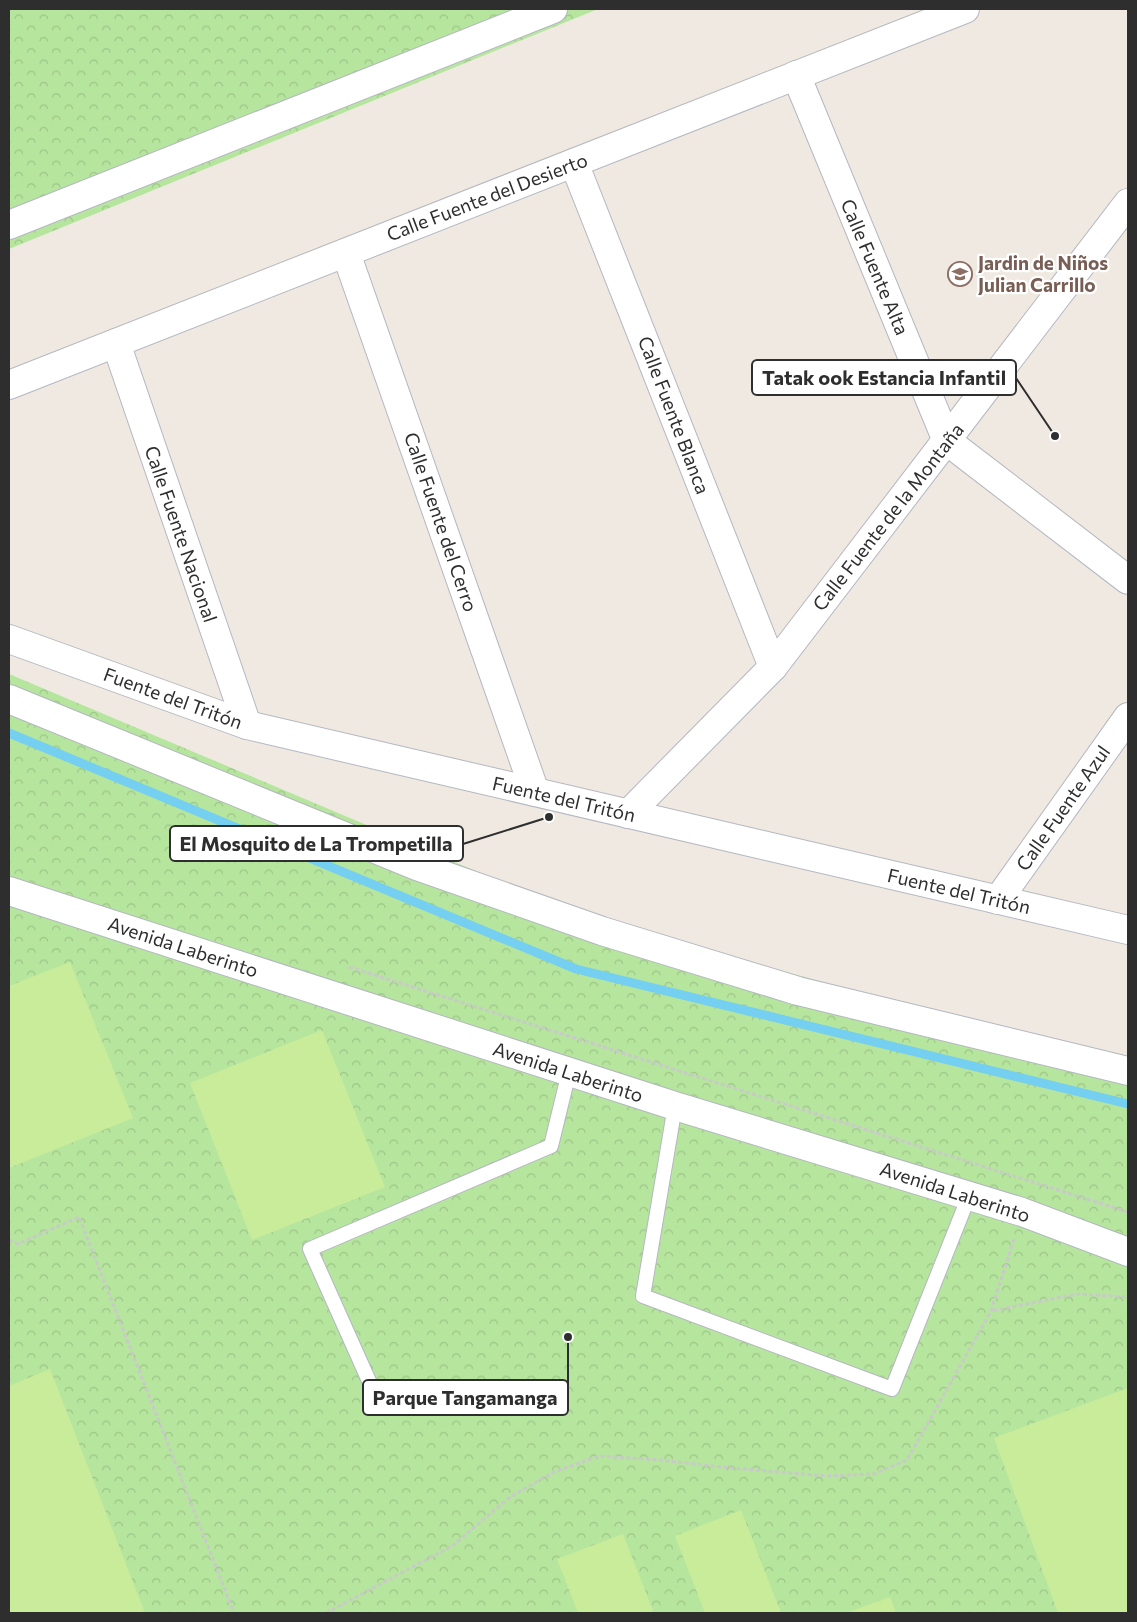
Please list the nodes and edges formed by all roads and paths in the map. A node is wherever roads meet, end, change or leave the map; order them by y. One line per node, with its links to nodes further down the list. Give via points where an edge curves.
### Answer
1 (553, 9): 6 (street)
2 (965, 9): 3 (street, Calle Fuente del Desierto)
3 (796, 76): 4 (street, Calle Fuente del Desierto); 10 (street, Calle Fuente Alta)
4 (574, 163): 7 (street, Calle Fuente del Desierto); 13 (street, Calle Fuente Blanca)
5 (1128, 203): 10 (street, Calle Fuente de la Montaña)
6 (9, 225)
7 (346, 252): 8 (street, Calle Fuente del Desierto); 17 (street, Calle Fuente del Cerro)
8 (116, 343): 9 (street, Calle Fuente del Desierto); 16 (street, Calle Fuente Nacional)
9 (9, 385)
10 (947, 440): 11 (street, Calle Fuente Alta); 13 (street, Calle Fuente de la Montaña)
11 (1128, 580)
12 (9, 639): 16 (street, Fuente del Tritón)
13 (773, 667): 18 (street, Calle Fuente de la Montaña)
14 (9, 699): 23 (street, via 417,866 602,931 798,991)
15 (1128, 717): 20 (street, Calle Fuente Azul)
16 (247, 725): 17 (street, Fuente del Tritón)
17 (535, 792): 18 (street, Fuente del Tritón)
18 (628, 814): 20 (street, Fuente del Tritón)
19 (9, 891): 24 (street, Avenida Laberinto)
20 (998, 900): 21 (street, Fuente del Tritón)
21 (1128, 930)
22 (341, 965): 28 (path)
23 (1128, 1070)
24 (569, 1072): 25 (street, Avenida Laberinto); 33 (lane, via 550,1146 310,1249)
25 (675, 1106): 26 (street, Avenida Laberinto); 26 (lane, via 643,1296 892,1389)
26 (969, 1196): 27 (street, Avenida Laberinto)
27 (1022, 1212): 30 (street, Avenida Laberinto); 32 (path)
28 (1128, 1212)
29 (9, 1240): 34 (path, via 18,1244 79,1217)
30 (1128, 1252)
31 (1128, 1298): 32 (path, via 1077,1294)
32 (991, 1311): 35 (path, via 907,1460 874,1474 827,1476 599,1456 554,1472 510,1497 452,1546)
33 (373, 1390)
34 (234, 1613)
35 (326, 1613)

